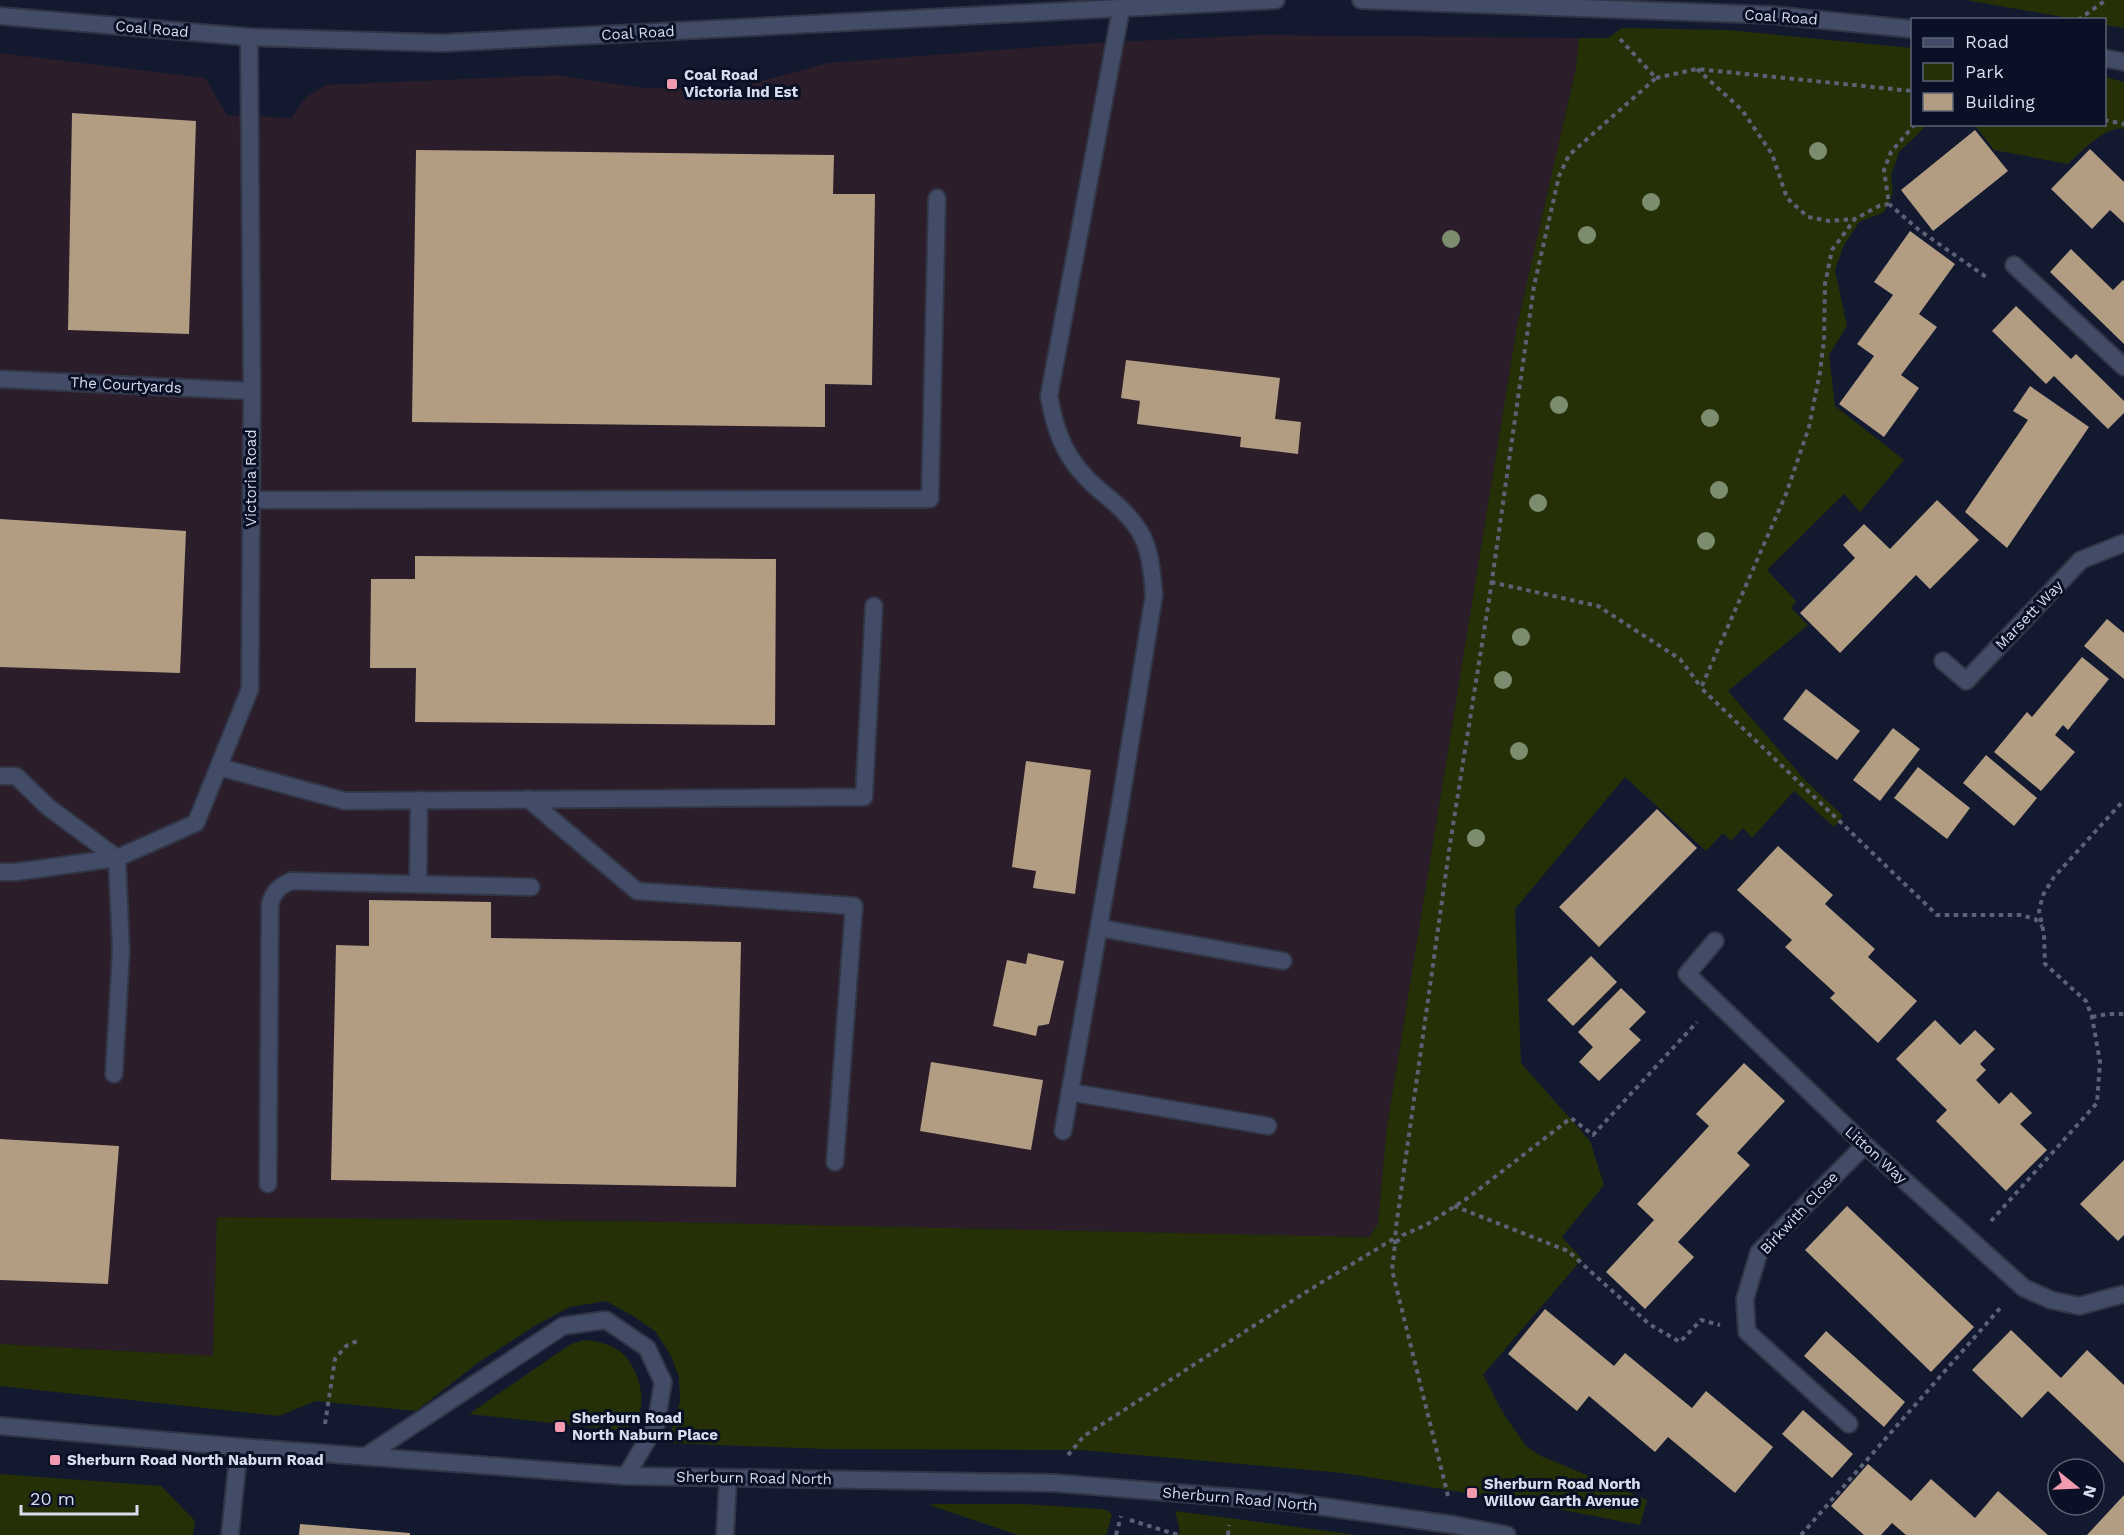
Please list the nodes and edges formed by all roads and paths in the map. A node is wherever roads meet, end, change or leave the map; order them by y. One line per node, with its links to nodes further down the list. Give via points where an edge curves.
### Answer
1 (1276, 0): 5 (street, Coal Road)
2 (1363, 0): 4 (street, Coal Road)
3 (2106, 0): 8 (path)
4 (1518, 3): 6 (street, Coal Road)
5 (1121, 9): 10 (street, Coal Road, via 442,43); 43 (street, via 1049,396 1063,448 1078,470 1123,508 1141,534 1152,564 1154,595)
6 (1605, 10): 9 (street, Coal Road, via 1772,15); 14 (path, via 1611,28)
7 (0, 16): 10 (street, Coal Road)
8 (2081, 18)
9 (1911, 30)
10 (249, 37): 26 (street, Victoria Road)
11 (2106, 58): 12 (street)
12 (2124, 63)
13 (1697, 69): 14 (path); 15 (path); 21 (path, via 1742,110 1772,154 1787,198 1808,217 1829,221)
14 (1656, 78): 29 (path, via 1569,155 1559,176 1534,286)
15 (1911, 91)
16 (2106, 120): 17 (path)
17 (2124, 124)
18 (1913, 126): 20 (path, via 1891,152 1884,170)
19 (937, 198): 27 (street, via 930,499)
20 (1889, 204): 21 (path); 23 (path, via 2001,288)
21 (1855, 219): 32 (path, via 1832,250 1825,284 1822,362 1809,427 1786,494)
22 (2014, 266): 23 (street)
23 (2032, 283): 24 (street)
24 (2124, 367)
25 (0, 379): 26 (street, The Courtyards)
26 (252, 391): 27 (street, Victoria Road)
27 (251, 500): 33 (street, Victoria Road, via 250,689)
28 (2124, 543): 31 (street, Marsett Way, via 2081,560 1966,681)
29 (1491, 582): 32 (path, via 1599,606 1680,659); 58 (path)
30 (874, 606): 36 (street, via 864,797)
31 (1943, 661)
32 (1701, 688): 42 (path, via 1937,915 2021,915)
33 (219, 767): 35 (street, via 345,801); 38 (street, Victoria Road, via 196,823)
34 (0, 776): 38 (street, via 16,776 48,807)
35 (419, 800): 36 (street); 40 (street)
36 (528, 800): 54 (street, via 637,891 854,906)
37 (2124, 800): 42 (path, via 2054,877 2041,903)
38 (117, 858): 39 (street, Victoria Road); 49 (street, via 121,951)
39 (0, 872)
40 (418, 884): 41 (street); 55 (street, via 291,881 272,896)
41 (531, 887)
42 (2042, 926): 48 (path, via 2045,964 2086,1001)
43 (1099, 928): 45 (street); 50 (street)
44 (1715, 941): 46 (street, Litton Way, via 1687,974)
45 (1283, 961)
46 (1715, 1002): 53 (street, Litton Way); 56 (path, via 1593,1135 1571,1118)
47 (2124, 1014): 48 (path)
48 (2092, 1017): 59 (path, via 2100,1062 2097,1103)
49 (114, 1074)
50 (1070, 1092): 51 (street); 52 (street)
51 (1268, 1126)
52 (1064, 1131)
53 (1865, 1145): 59 (street, Litton Way); 63 (street, Birkwith Close, via 1759,1252 1745,1299)
54 (834, 1162)
55 (268, 1184)
56 (1454, 1206): 57 (path); 63 (path, via 1568,1251 1649,1324 1680,1342 1701,1320)
57 (1403, 1235): 58 (path); 60 (path)
58 (1395, 1238): 60 (path); 72 (path, via 1084,1436 1069,1451)
59 (1972, 1241): 61 (street, Litton Way)
60 (1395, 1244): 74 (path, via 1392,1270)
61 (2020, 1285): 62 (street, Litton Way, via 2051,1300 2079,1306); 79 (path)
62 (2124, 1294)
63 (1747, 1332): 65 (street)
64 (359, 1340): 68 (path, via 346,1346 335,1359)
65 (1849, 1424)
66 (0, 1426): 67 (street, Sherburn Road North)
67 (238, 1447): 68 (street, Sherburn Road North); 76 (street)
68 (322, 1453): 69 (street, Sherburn Road North)
69 (366, 1456): 70 (street, Sherburn Road North); 70 (street, via 563,1326 606,1320 647,1348 663,1382 656,1425)
70 (626, 1476): 71 (street, Sherburn Road North)
71 (728, 1478): 72 (street, Sherburn Road North); 77 (street)
72 (1055, 1483): 74 (street, Sherburn Road North, via 1289,1502)
73 (1121, 1517): 78 (path)
74 (1455, 1525): 75 (street, Sherburn Road North)
75 (1501, 1534)
76 (230, 1535)
77 (725, 1535)
78 (1178, 1535)
79 (1801, 1535)

